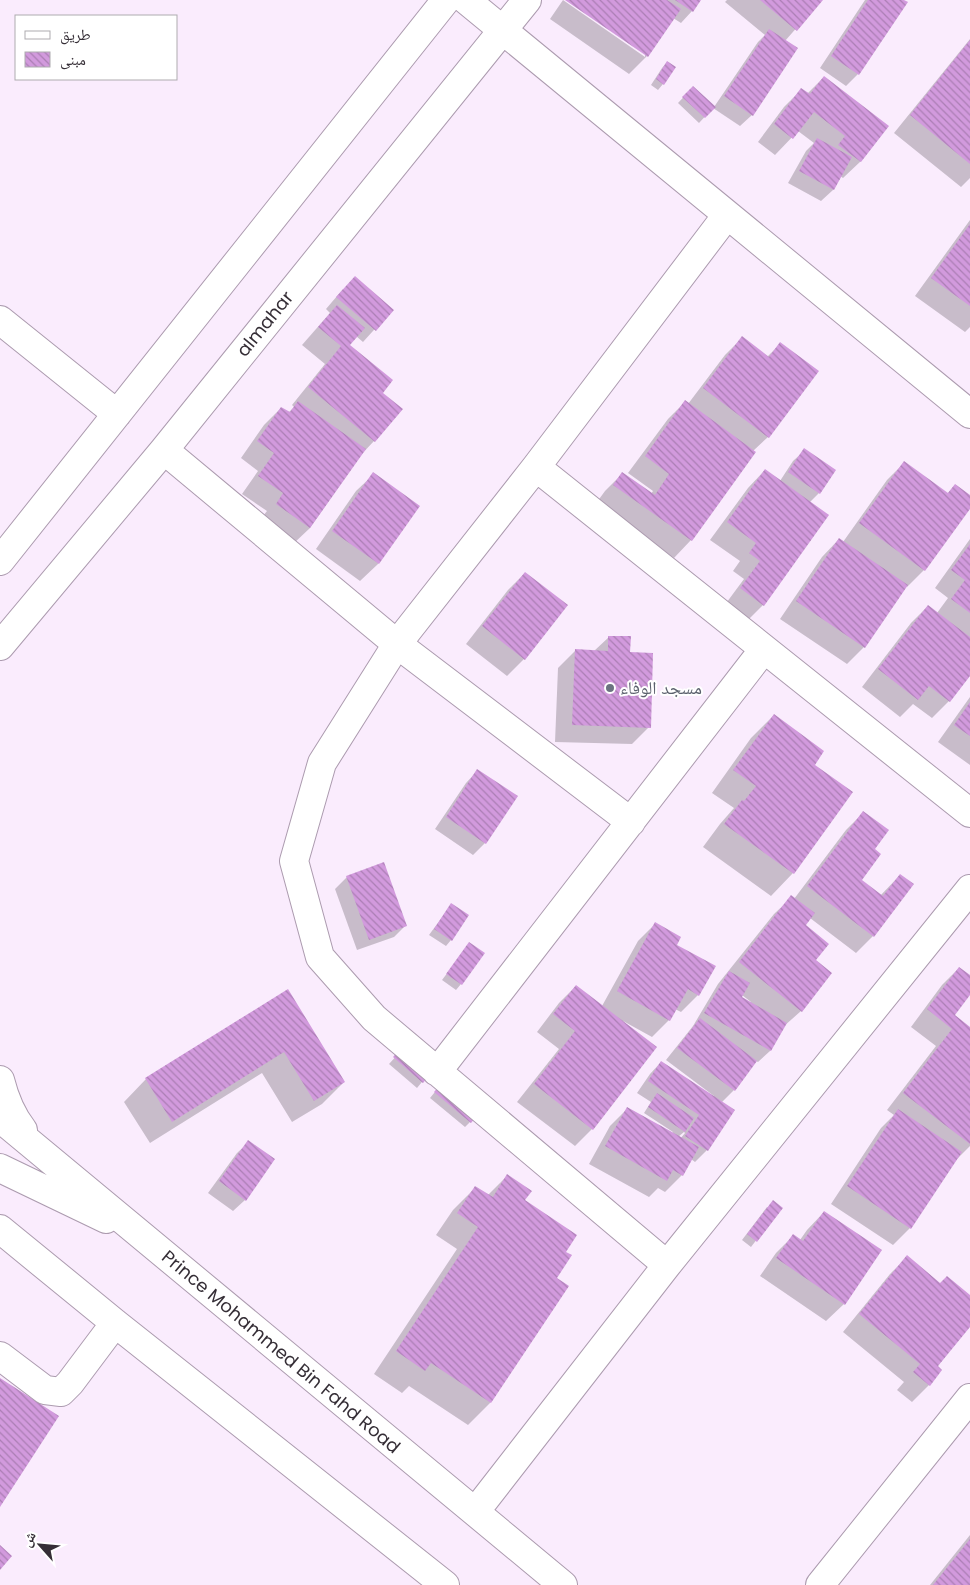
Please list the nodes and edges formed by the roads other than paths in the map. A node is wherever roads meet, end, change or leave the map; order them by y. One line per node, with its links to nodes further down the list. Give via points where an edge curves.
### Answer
1 (446, 0): 7 (street)
2 (466, 0): 4 (street)
3 (527, 0): 4 (street, almahar)
4 (503, 30): 5 (street); 9 (street, almahar)
5 (728, 215): 8 (street); 10 (street)
6 (0, 320): 7 (street)
7 (118, 414): 11 (street)
8 (970, 414)
9 (164, 450): 12 (street, almahar); 13 (street)
10 (536, 467): 13 (street); 14 (street)
11 (0, 561)
12 (7, 637): 15 (street, almahar)
13 (397, 644): 17 (street); 19 (street, via 322,763 294,861 320,957 374,1018)
14 (764, 649): 16 (street); 17 (street)
15 (0, 652)
16 (970, 813)
17 (631, 822): 19 (street)
18 (970, 889): 26 (street)
19 (438, 1072): 26 (street)
20 (0, 1080): 22 (street, via 13,1117)
21 (0, 1118): 22 (street, Prince Mohammed Bin Fahd Road)
22 (38, 1149): 25 (street, Prince Mohammed Bin Fahd Road)
23 (0, 1168): 25 (street)
24 (0, 1229): 27 (street)
25 (146, 1239): 30 (street, Prince Mohammed Bin Fahd Road)
26 (667, 1266): 30 (street)
27 (115, 1322): 28 (street, via 61,1392 45,1390); 31 (street)
28 (0, 1356)
29 (970, 1398): 33 (street)
30 (475, 1512): 32 (street, Prince Mohammed Bin Fahd Road)
31 (432, 1581)
32 (564, 1585)
33 (820, 1585)

